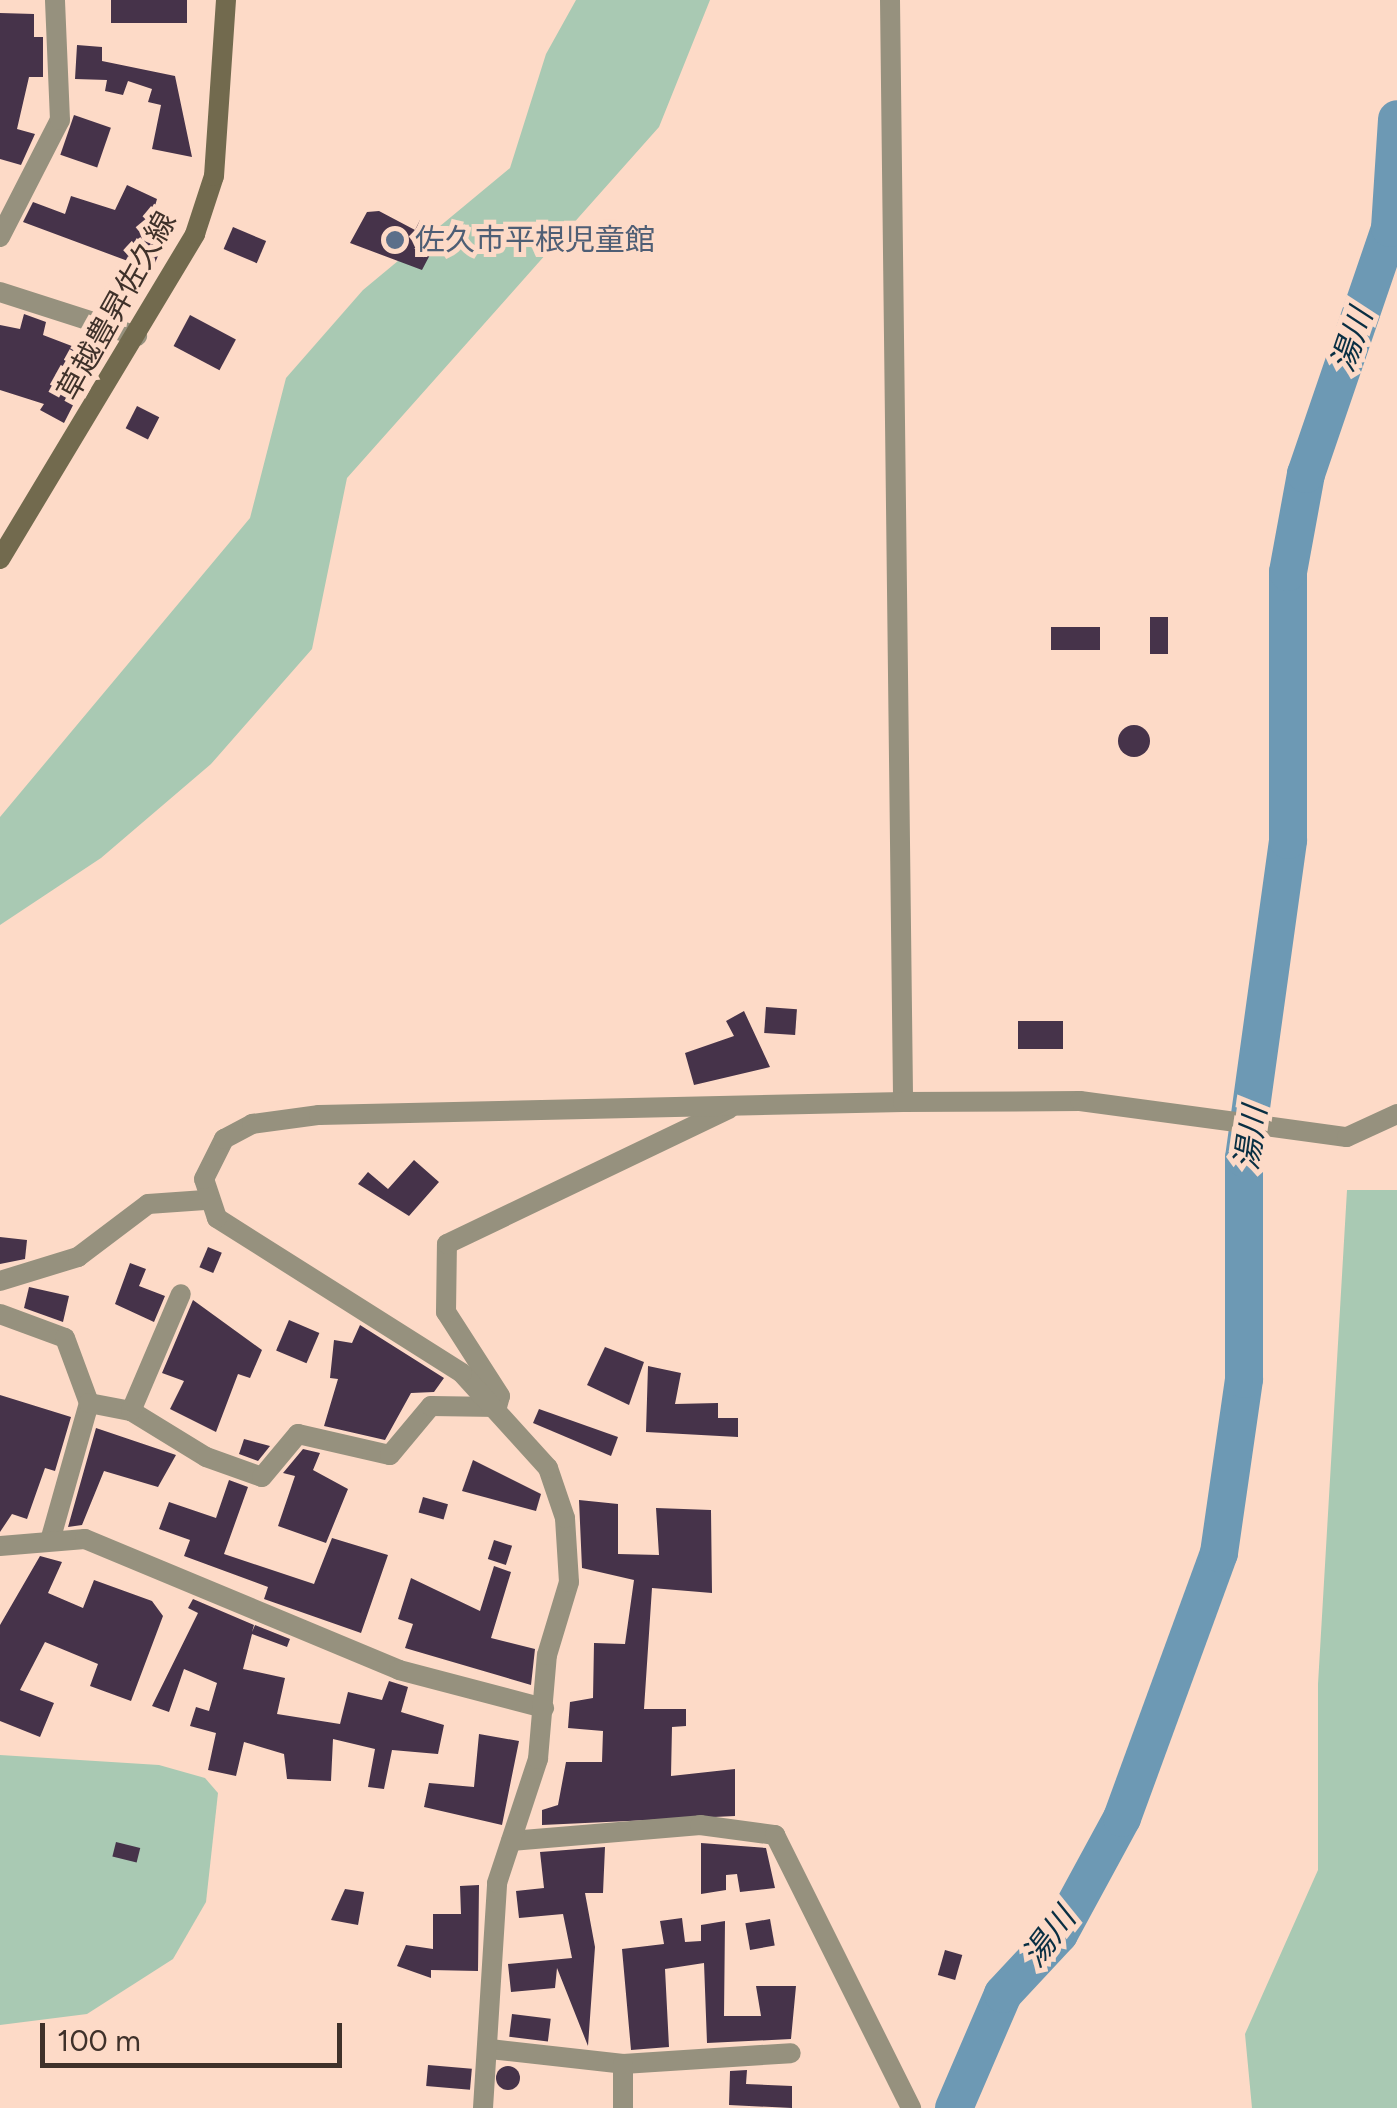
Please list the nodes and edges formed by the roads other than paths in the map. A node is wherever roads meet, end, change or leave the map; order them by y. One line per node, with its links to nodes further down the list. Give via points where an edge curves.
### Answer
1 (55, 0): 4 (street, via 60,120)
2 (226, 0): 6 (main road, 草越豊昇佐久線, via 210,196)
3 (890, 0): 8 (street)
4 (0, 237)
5 (0, 292): 6 (street)
6 (137, 336): 7 (main road, 草越豊昇佐久線)
7 (0, 559)
8 (903, 1102): 9 (street); 10 (street, via 1080,1101 1330,1135 1361,1134)
9 (735, 1106): 11 (street, via 266,1120 211,1153); 16 (street, via 447,1244 440,1266 446,1312 500,1396)
10 (1397, 1114)
11 (206, 1200): 12 (street, via 148,1204 78,1257); 16 (street, via 226,1226 416,1336)
12 (0, 1281)
13 (181, 1294): 17 (street)
14 (0, 1314): 15 (street, via 65,1338)
15 (89, 1403): 17 (street); 18 (street)
16 (497, 1407): 17 (street, via 431,1406 390,1455 298,1434 262,1477); 20 (street, via 548,1468 567,1532 569,1582 547,1655)
17 (130, 1412)
18 (50, 1541): 19 (street); 20 (street, via 85,1539 398,1670)
19 (0, 1546)
20 (544, 1708): 21 (street, via 533,1784)
21 (511, 1841): 22 (street, via 496,1884); 27 (street, via 700,1825 775,1835)
22 (490, 2049): 24 (street); 25 (street)
23 (792, 2053): 24 (street)
24 (622, 2064): 26 (street)
25 (483, 2108)
26 (622, 2108)
27 (911, 2108)

